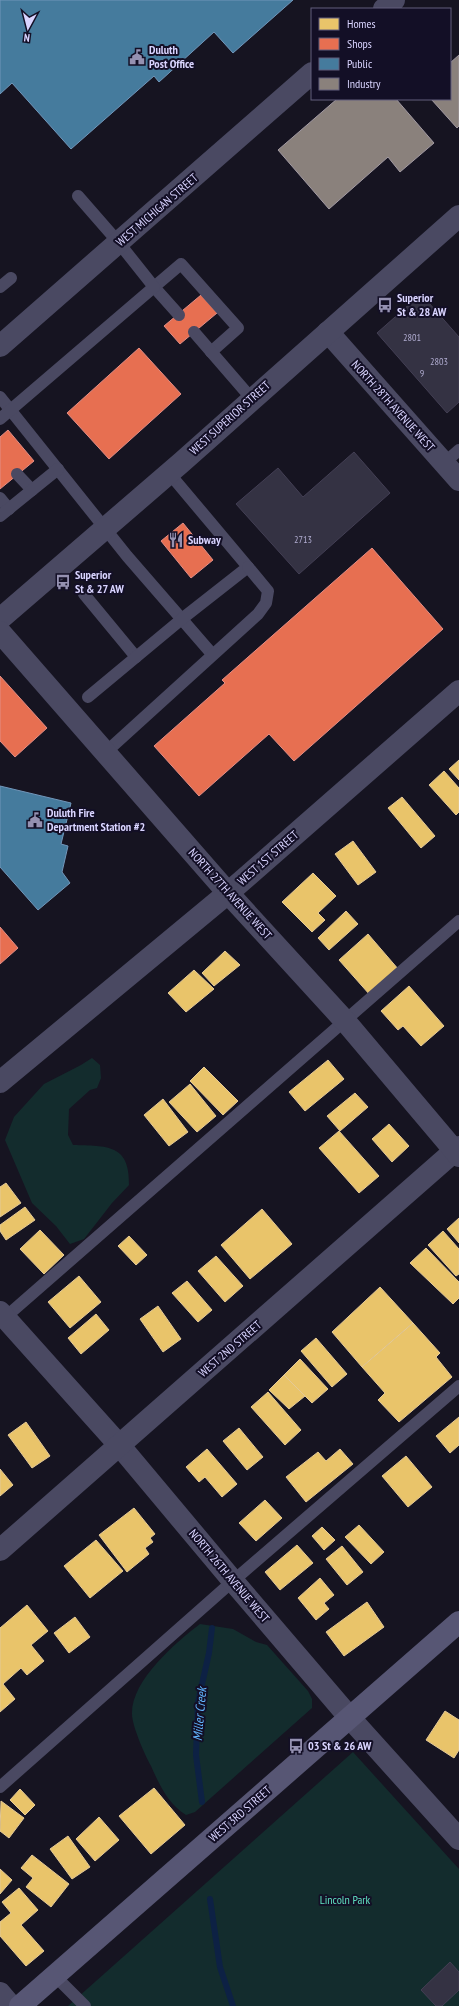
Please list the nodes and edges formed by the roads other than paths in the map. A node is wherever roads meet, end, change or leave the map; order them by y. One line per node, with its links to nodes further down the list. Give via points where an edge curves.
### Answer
1 (394, 0): 2 (street)
2 (385, 8)
3 (311, 74): 6 (street, WEST MICHIGAN STREET)
4 (78, 196): 6 (lane)
5 (459, 216): 12 (street, WEST SUPERIOR STREET)
6 (119, 243): 9 (lane); 13 (street, WEST MICHIGAN STREET)
7 (11, 278): 8 (lane)
8 (0, 287)
9 (154, 287): 10 (lane); 14 (lane, via 180,264 238,328); 17 (lane)
10 (179, 315)
11 (194, 332): 14 (lane)
12 (328, 332): 16 (street, WEST SUPERIOR STREET); 19 (street, NORTH 28TH AVENUE WEST)
13 (0, 346)
14 (211, 352): 16 (lane)
15 (0, 397): 17 (lane)
16 (252, 399): 21 (street, WEST SUPERIOR STREET)
17 (10, 410): 18 (lane); 20 (lane)
18 (0, 419)
19 (451, 456): 23 (street, NORTH 28TH AVENUE WEST)
20 (58, 469): 24 (lane); 27 (lane)
21 (169, 473): 27 (street, WEST SUPERIOR STREET); 28 (lane)
22 (17, 474): 24 (lane)
23 (459, 480)
24 (32, 490): 26 (lane)
25 (0, 498): 26 (lane)
26 (4, 512)
27 (106, 527): 30 (lane); 31 (street, WEST SUPERIOR STREET)
28 (248, 567): 30 (lane); 33 (lane, via 268,591 266,603 258,614)
29 (84, 594): 34 (lane)
30 (183, 618): 33 (lane); 34 (lane)
31 (0, 619)
32 (0, 632): 37 (street, NORTH 27TH AVENUE WEST)
33 (212, 654): 37 (lane)
34 (136, 657): 36 (lane)
35 (459, 692): 38 (street, WEST 1ST STREET)
36 (88, 697)
37 (106, 752): 38 (street, NORTH 27TH AVENUE WEST)
38 (228, 893): 40 (street, NORTH 27TH AVENUE WEST); 41 (street, WEST 1ST STREET)
39 (459, 921): 40 (lane)
40 (345, 1021): 42 (street, NORTH 27TH AVENUE WEST); 43 (lane)
41 (0, 1082)
42 (457, 1151): 45 (street, WEST 2ND STREET)
43 (2, 1317): 45 (street, NORTH 26TH AVENUE WEST)
44 (459, 1386): 47 (lane)
45 (120, 1446): 46 (street, WEST 2ND STREET); 47 (street, NORTH 26TH AVENUE WEST)
46 (0, 1550)
47 (233, 1582): 49 (street, NORTH 26TH AVENUE WEST); 50 (lane)
48 (459, 1622): 49 (main road, WEST 3RD STREET)
49 (350, 1718): 51 (street, NORTH 26TH AVENUE WEST); 52 (main road, WEST 3RD STREET)
50 (0, 1787)
51 (459, 1839)
52 (55, 1976): 55 (main road, WEST 3RD STREET); 56 (lane)
53 (0, 1992): 54 (street)
54 (12, 2006)
55 (20, 2006)
56 (84, 2006)

